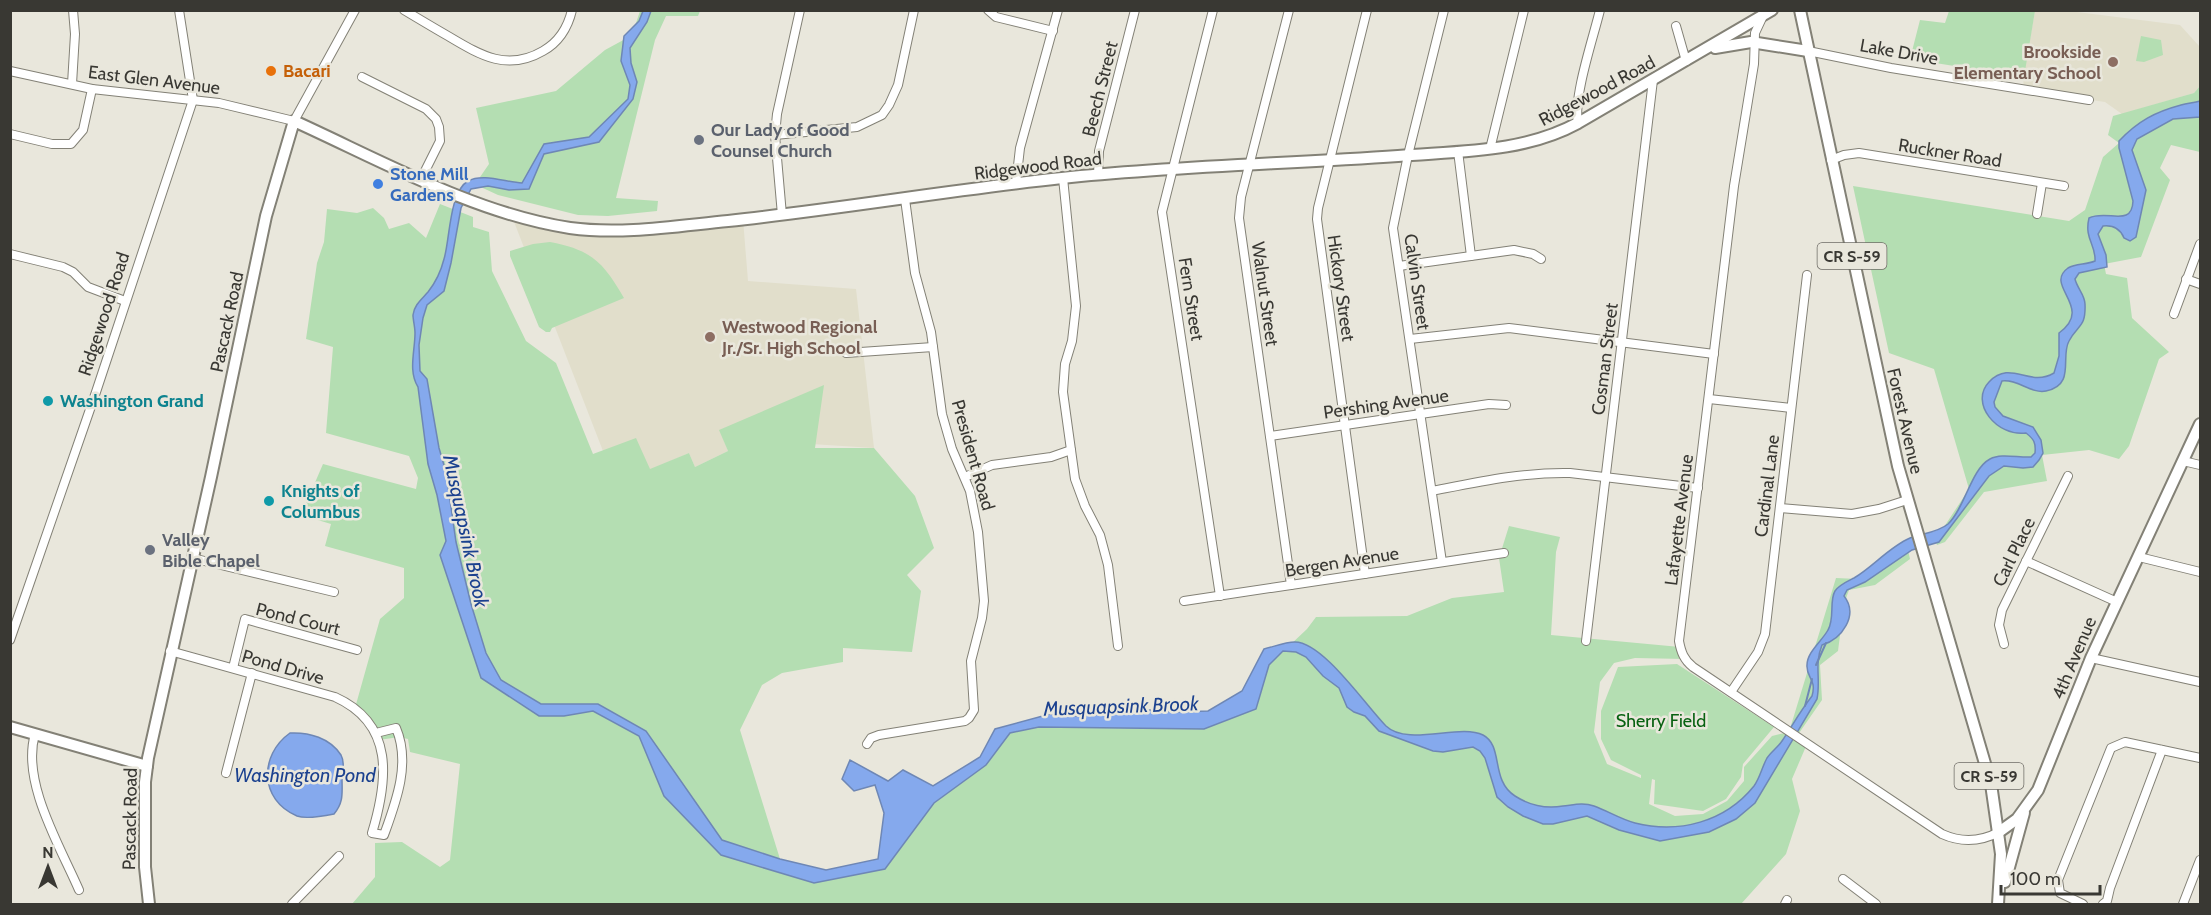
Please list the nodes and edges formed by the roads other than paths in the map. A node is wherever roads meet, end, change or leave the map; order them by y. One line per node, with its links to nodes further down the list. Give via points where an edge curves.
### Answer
1 (73, 10): 29 (street)
2 (179, 10): 31 (street)
3 (355, 10): 33 (street, Pascack Road)
4 (572, 10): 18 (street, via 565,29 553,44 535,55 511,60 480,55)
5 (800, 10): 36 (street)
6 (914, 10): 36 (street, via 898,85 882,115 857,128)
7 (988, 10): 21 (street, via 1003,19)
8 (1058, 10): 21 (street)
9 (1135, 10): 44 (street, Beech Street, via 1099,150)
10 (1213, 10): 43 (street, Fern Street)
11 (1289, 10): 42 (street, Walnut Street)
12 (1367, 10): 41 (street, Hickory Street)
13 (1444, 10): 39 (street, Calvin Street)
14 (1524, 10): 37 (street)
15 (1600, 10): 34 (street, via 1578,99)
16 (1772, 10): 19 (main road, Ridgewood Road)
17 (1800, 10): 24 (main road, Forest Avenue / CR S-59)
18 (407, 11)
19 (1762, 18): 22 (street, Lafayette Avenue, via 1756,28); 23 (main road, Ridgewood Road)
20 (1676, 26): 25 (street)
21 (1053, 31): 47 (street, via 1020,148)
22 (1756, 42): 23 (main road, Lake Drive); 24 (main road, Lake Drive); 67 (street, Lafayette Avenue)
23 (1703, 51): 25 (main road, Ridgewood Road)
24 (1808, 51): 32 (street, Lake Drive); 40 (main road, Forest Avenue / CR S-59)
25 (1686, 61): 28 (main road, Ridgewood Road)
26 (10, 71): 29 (street, East Glen Avenue)
27 (362, 77): 46 (street, via 426,109 436,119 440,141)
28 (1653, 80): 34 (main road, Ridgewood Road); 64 (street, Cosman Street)
29 (72, 84): 30 (street, East Glen Avenue)
30 (92, 89): 31 (street, East Glen Avenue); 35 (street, via 83,130 71,144 52,144)
31 (193, 100): 33 (street, East Glen Avenue); 61 (street, Ridgewood Road)
32 (2089, 100)
33 (294, 121): 46 (main road, Ridgewood Road); 87 (main road, Pascack Road, via 266,216)
34 (1578, 123): 37 (main road, Ridgewood Road, via 1541,141)
35 (10, 134)
36 (775, 135): 52 (street)
37 (1490, 148): 38 (main road, Ridgewood Road)
38 (1458, 151): 39 (main road, Ridgewood Road); 55 (street)
39 (1408, 155): 41 (main road, Ridgewood Road); 57 (street, Calvin Street, via 1394,228)
40 (1831, 160): 48 (street, Ruckner Road, via 1859,153); 83 (main road, Forest Avenue / CR S-59)
41 (1329, 161): 42 (main road, Ridgewood Road); 73 (street, Hickory Street, via 1317,219)
42 (1250, 165): 43 (main road, Ridgewood Road); 74 (street, Walnut Street, via 1239,218)
43 (1173, 169): 44 (main road, Ridgewood Road); 94 (street, Fern Street, via 1162,212)
44 (1098, 175): 45 (main road, Ridgewood Road)
45 (1063, 178): 47 (main road, Ridgewood Road); 75 (street, via 1076,298 1075,324 1063,378)
46 (421, 179): 52 (main road, Ridgewood Road, via 511,214 592,230)
47 (1016, 183): 50 (main road, Ridgewood Road)
48 (2042, 183): 49 (street, Ruckner Road); 51 (street)
49 (2064, 186)
50 (905, 199): 52 (main road, Ridgewood Road); 65 (street, President Road, via 915,273)
51 (2037, 214)
52 (782, 215)
53 (2200, 244): 59 (street)
54 (10, 254): 61 (street, via 63,267 88,287)
55 (1471, 256): 56 (street, via 1514,250); 57 (street)
56 (1541, 259)
57 (1399, 266): 63 (street, Calvin Street)
58 (1807, 275): 70 (street, Cardinal Lane)
59 (2186, 279): 60 (street); 62 (street)
60 (2200, 284)
61 (126, 301): 97 (street, Ridgewood Road)
62 (2174, 314)
63 (1410, 339): 64 (street, via 1509,328); 71 (street, Calvin Street)
64 (1622, 342): 67 (street); 80 (street, Cosman Street)
65 (933, 347): 66 (street); 79 (street, President Road, via 946,432)
66 (846, 353)
67 (1714, 354): 68 (street, Lafayette Avenue)
68 (1709, 399): 70 (street); 81 (street, Lafayette Avenue)
69 (1506, 405): 71 (street, Pershing Avenue)
70 (1791, 408): 84 (street, Cardinal Lane)
71 (1421, 414): 73 (street, Pershing Avenue); 82 (street, Calvin Street)
72 (2200, 424): 76 (main road, 4th Avenue)
73 (1345, 425): 74 (street, Pershing Avenue); 91 (street, Hickory Street)
74 (1270, 436): 92 (street, Walnut Street)
75 (1071, 450): 79 (street, via 1051,457 992,465); 100 (street, via 1079,494 1104,548)
76 (2183, 461): 77 (street); 86 (main road, 4th Avenue)
77 (2200, 465)
78 (2068, 476): 88 (street, Carl Place)
79 (965, 477): 111 (street, President Road, via 975,515 984,586 982,618 971,661 974,710 965,721 879,735)
80 (1606, 477): 81 (street); 82 (street, via 1527,474); 98 (street, Cosman Street)
81 (1698, 488): 107 (street, Lafayette Avenue, via 1680,649 1690,665)
82 (1432, 491): 89 (street, Calvin Street)
83 (1907, 500): 84 (street, via 1852,514); 117 (main road, Forest Avenue / CR S-59, via 1987,767)
84 (1780, 508): 107 (street, Cardinal Lane, via 1765,634 1758,652)
85 (1504, 553): 89 (street, Bergen Avenue)
86 (2139, 557): 90 (street); 96 (main road, 4th Avenue)
87 (192, 558): 93 (street); 102 (main road, Pascack Road)
88 (2026, 561): 96 (street); 99 (street, Carl Place, via 2000,617)
89 (1442, 562): 91 (street, Bergen Avenue)
90 (2200, 572)
91 (1365, 574): 92 (street, Bergen Avenue)
92 (1291, 585): 94 (street, Bergen Avenue)
93 (334, 592)
94 (1220, 596): 95 (street, Bergen Avenue)
95 (1184, 602)
96 (2117, 602): 103 (main road, 4th Avenue)
97 (10, 640)
98 (1586, 641)
99 (2004, 644)
100 (1118, 646)
101 (357, 650): 104 (street, Pond Court, via 245,620)
102 (170, 651): 104 (street, Pond Drive); 114 (main road, Pascack Road)
103 (2091, 658): 106 (street); 116 (main road, 4th Avenue, via 2038,790)
104 (233, 668): 105 (street, Pond Drive)
105 (252, 673): 109 (street, Pond Drive, via 346,702 362,714); 115 (street)
106 (2200, 682)
107 (1731, 692): 117 (street, Lafayette Avenue, via 1942,834 1972,841)
108 (10, 727): 110 (main road)
109 (376, 733): 109 (street, Pond Drive, via 396,728 402,774 384,835 372,833 384,783)
110 (35, 734): 114 (main road); 121 (street, via 31,757 33,781)
111 (867, 744)
112 (2162, 750): 113 (street); 122 (street); 127 (street, via 2125,742 2110,750 2058,880 2064,896)
113 (2200, 758)
114 (147, 766): 123 (main road, Pascack Road, via 145,867)
115 (226, 773)
116 (2025, 810): 117 (main road, 4th Avenue); 126 (main road)
117 (1999, 832): 126 (main road)
118 (339, 856): 124 (street)
119 (2200, 860): 128 (street)
120 (1843, 879): 125 (street)
121 (79, 890)
122 (2105, 903)
123 (149, 904)
124 (292, 904)
125 (1876, 904)
126 (1998, 904)
127 (2083, 904)
128 (2183, 904)

